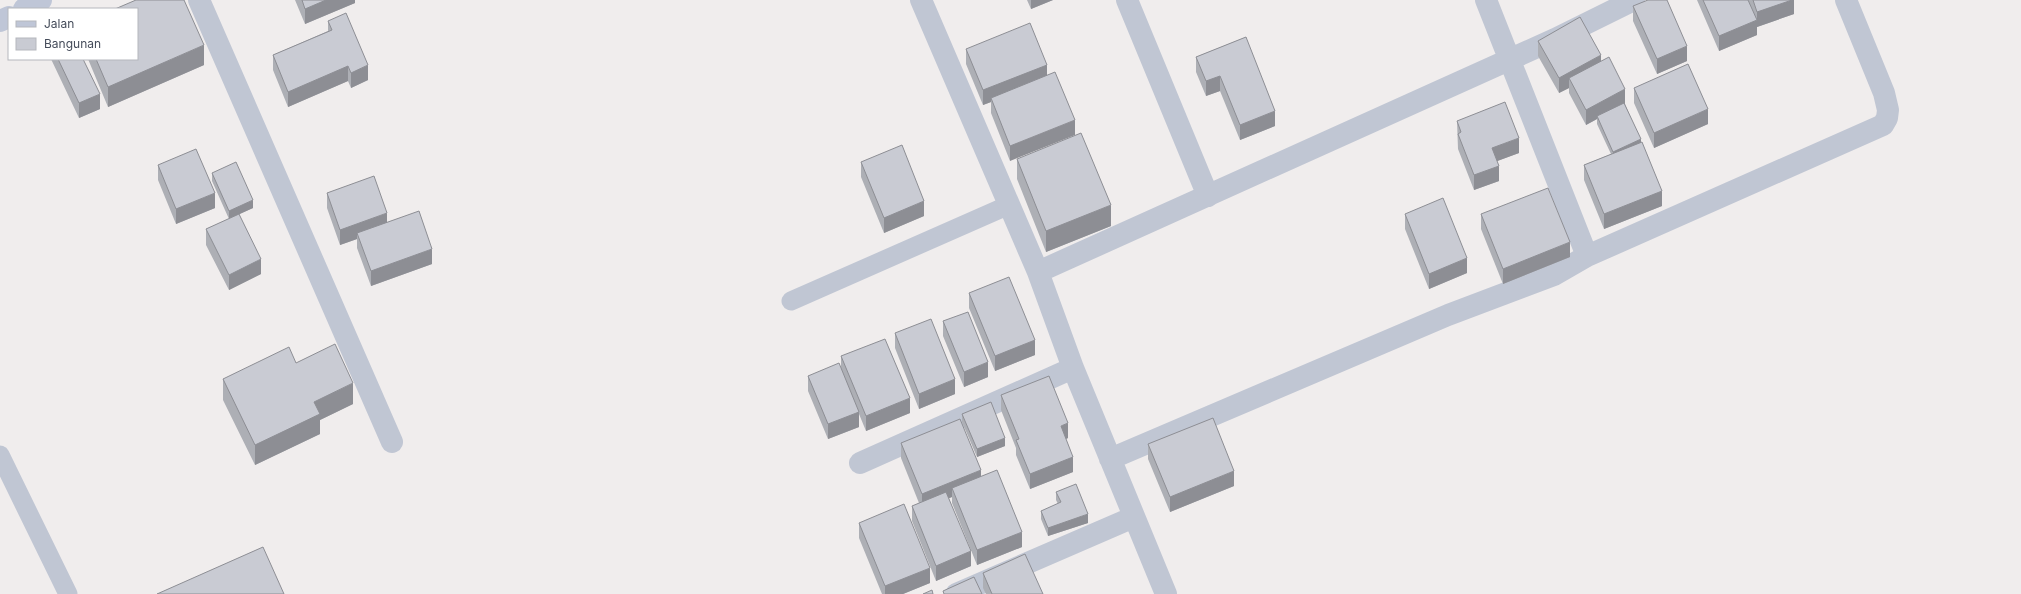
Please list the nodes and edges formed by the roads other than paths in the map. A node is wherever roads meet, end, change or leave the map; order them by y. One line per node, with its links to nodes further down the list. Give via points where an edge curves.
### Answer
1 (41, 0): 8 (street)
2 (199, 0): 16 (street)
3 (921, 0): 11 (street)
4 (1127, 0): 10 (street)
5 (1486, 0): 9 (street)
6 (1634, 0): 9 (street)
7 (1846, 0): 12 (street, via 1884,93 1888,110 1883,125)
8 (26, 8)
9 (1510, 59): 10 (street); 12 (street)
10 (1208, 196): 13 (street)
11 (1009, 205): 13 (street); 14 (lane)
12 (1586, 256): 18 (street, via 1554,275 1448,315)
13 (1038, 272): 15 (street)
14 (791, 301)
15 (1073, 368): 18 (street); 19 (street)
16 (392, 442)
17 (0, 455): 21 (lane)
18 (1110, 459): 20 (street)
19 (860, 464)
20 (1134, 517): 22 (street); 23 (street)
21 (68, 594)
22 (956, 594)
23 (1166, 594)

